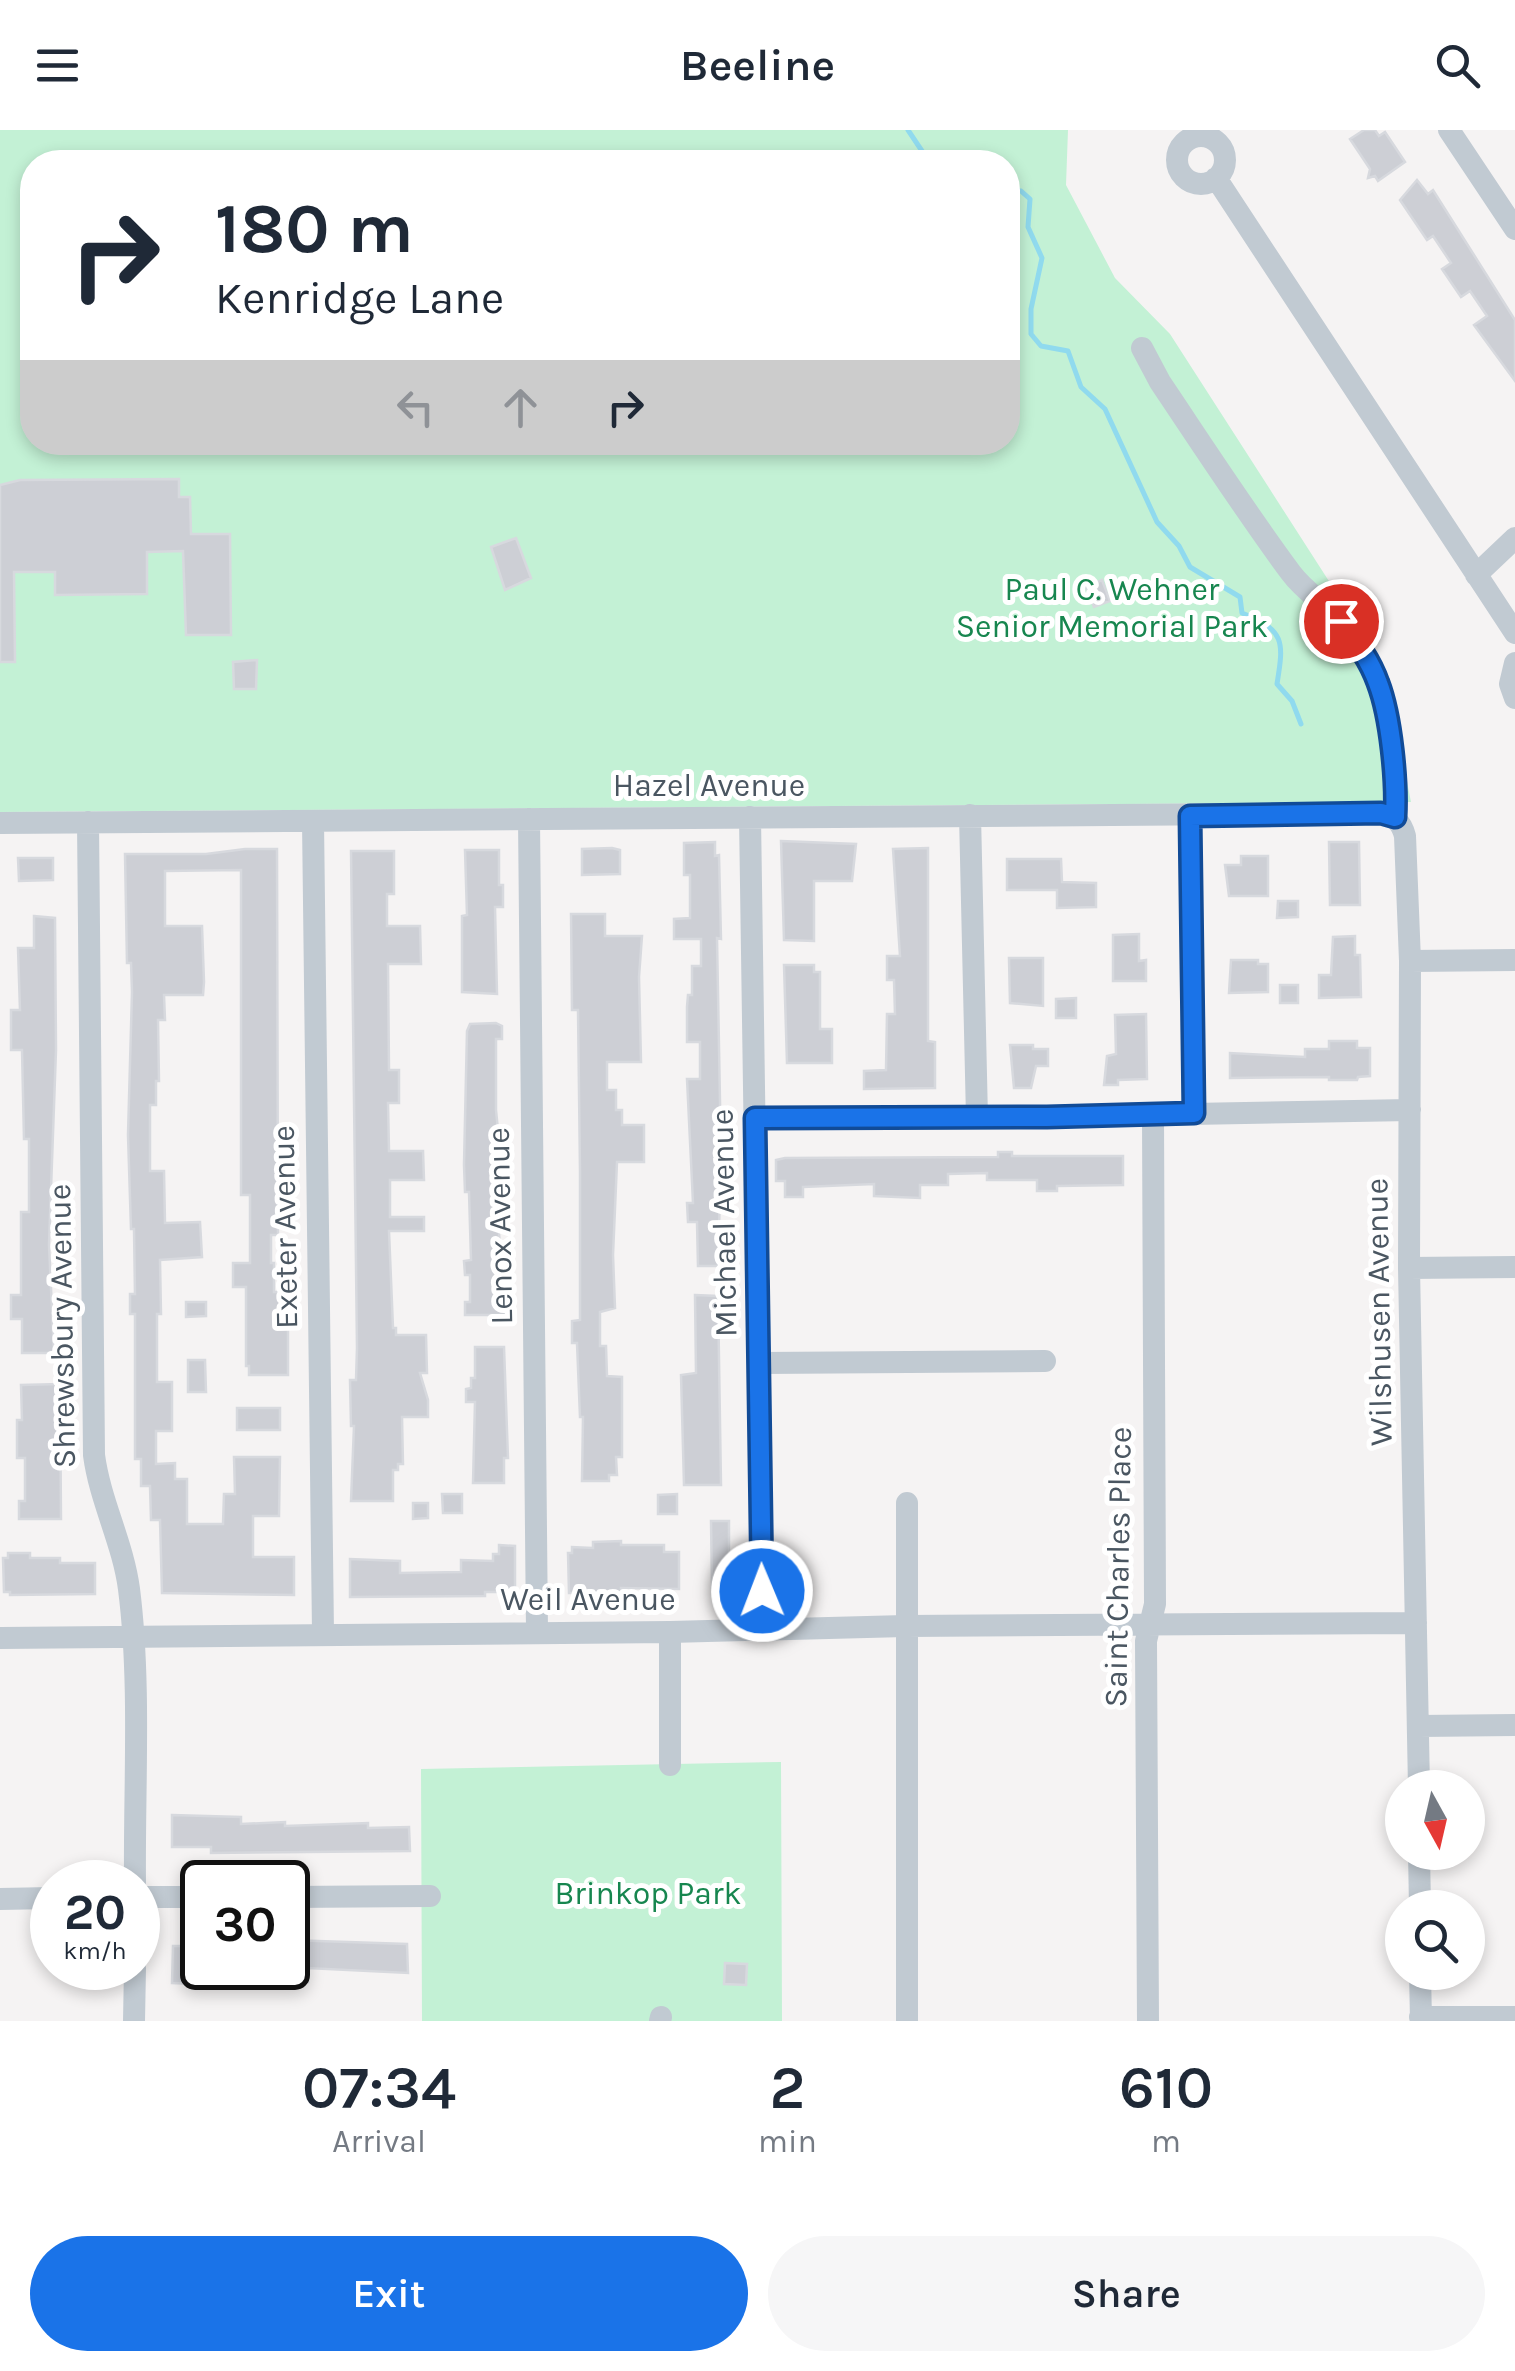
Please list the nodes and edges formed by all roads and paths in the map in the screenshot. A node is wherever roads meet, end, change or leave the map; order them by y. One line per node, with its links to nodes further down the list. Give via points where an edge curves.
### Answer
1 (1449, 130): 3 (street)
2 (1216, 178): 6 (street)
3 (1515, 228)
4 (1142, 348): 17 (street, Wilshusen Avenue, via 1294,578 1362,650 1379,684)
5 (1515, 538): 6 (street)
6 (1476, 575): 7 (street)
7 (1515, 634)
8 (1515, 663): 9 (street)
9 (1515, 698)
10 (970, 815): 11 (street, Hazel Avenue); 12 (street, Hazel Avenue); 24 (street)
11 (750, 816): 13 (street, Hazel Avenue); 23 (street, Michael Avenue)
12 (1190, 816): 17 (street, Hazel Avenue, via 1381,813); 21 (street)
13 (528, 818): 14 (street, Hazel Avenue); 34 (street, Lenox Avenue)
14 (313, 821): 15 (street, Hazel Avenue); 36 (street, Exeter Avenue)
15 (88, 822): 16 (street, Hazel Avenue); 37 (street, Shrewsbury Avenue, via 94,1455 124,1558)
16 (0, 823)
17 (1400, 827): 19 (street, Wilshusen Avenue)
18 (1515, 960): 19 (street)
19 (1410, 961): 20 (street, Wilshusen Avenue)
20 (1410, 1110): 21 (street); 25 (street, Wilshusen Avenue)
21 (1194, 1113): 22 (street)
22 (1152, 1116): 24 (street); 30 (street, Saint Charles Place)
23 (755, 1118): 24 (street); 28 (street, Michael Avenue)
24 (977, 1118)
25 (1409, 1268): 26 (street); 31 (street, Wilshusen Avenue)
26 (1515, 1268)
27 (1044, 1361): 28 (street)
28 (758, 1362): 33 (street, Michael Avenue)
29 (907, 1503): 32 (street)
30 (1150, 1623): 31 (street, Weil Avenue); 32 (street, Weil Avenue); 54 (street, Saint Charles Place)
31 (1416, 1623): 40 (street, Wilshusen Avenue)
32 (905, 1626): 33 (street, Weil Avenue); 53 (street)
33 (762, 1629): 35 (street, Weil Avenue)
34 (537, 1632): 35 (street, Weil Avenue); 36 (street, Weil Avenue)
35 (670, 1632): 41 (street)
36 (323, 1634): 37 (street, Weil Avenue)
37 (133, 1636): 38 (street, Weil Avenue); 43 (street, Shrewsbury Avenue)
38 (0, 1638)
39 (1515, 1725): 40 (street)
40 (1419, 1726): 42 (street, Wilshusen Avenue)
41 (670, 1765)
42 (1419, 1770)
43 (135, 1860)
44 (310, 1896): 45 (street)
45 (430, 1896)
46 (0, 1898): 47 (street)
47 (30, 1898)
48 (135, 1990): 52 (street)
49 (1420, 1990): 51 (street)
50 (1515, 2018): 51 (street)
51 (1420, 2019)
52 (134, 2021)
53 (907, 2021)
54 (1148, 2021)

